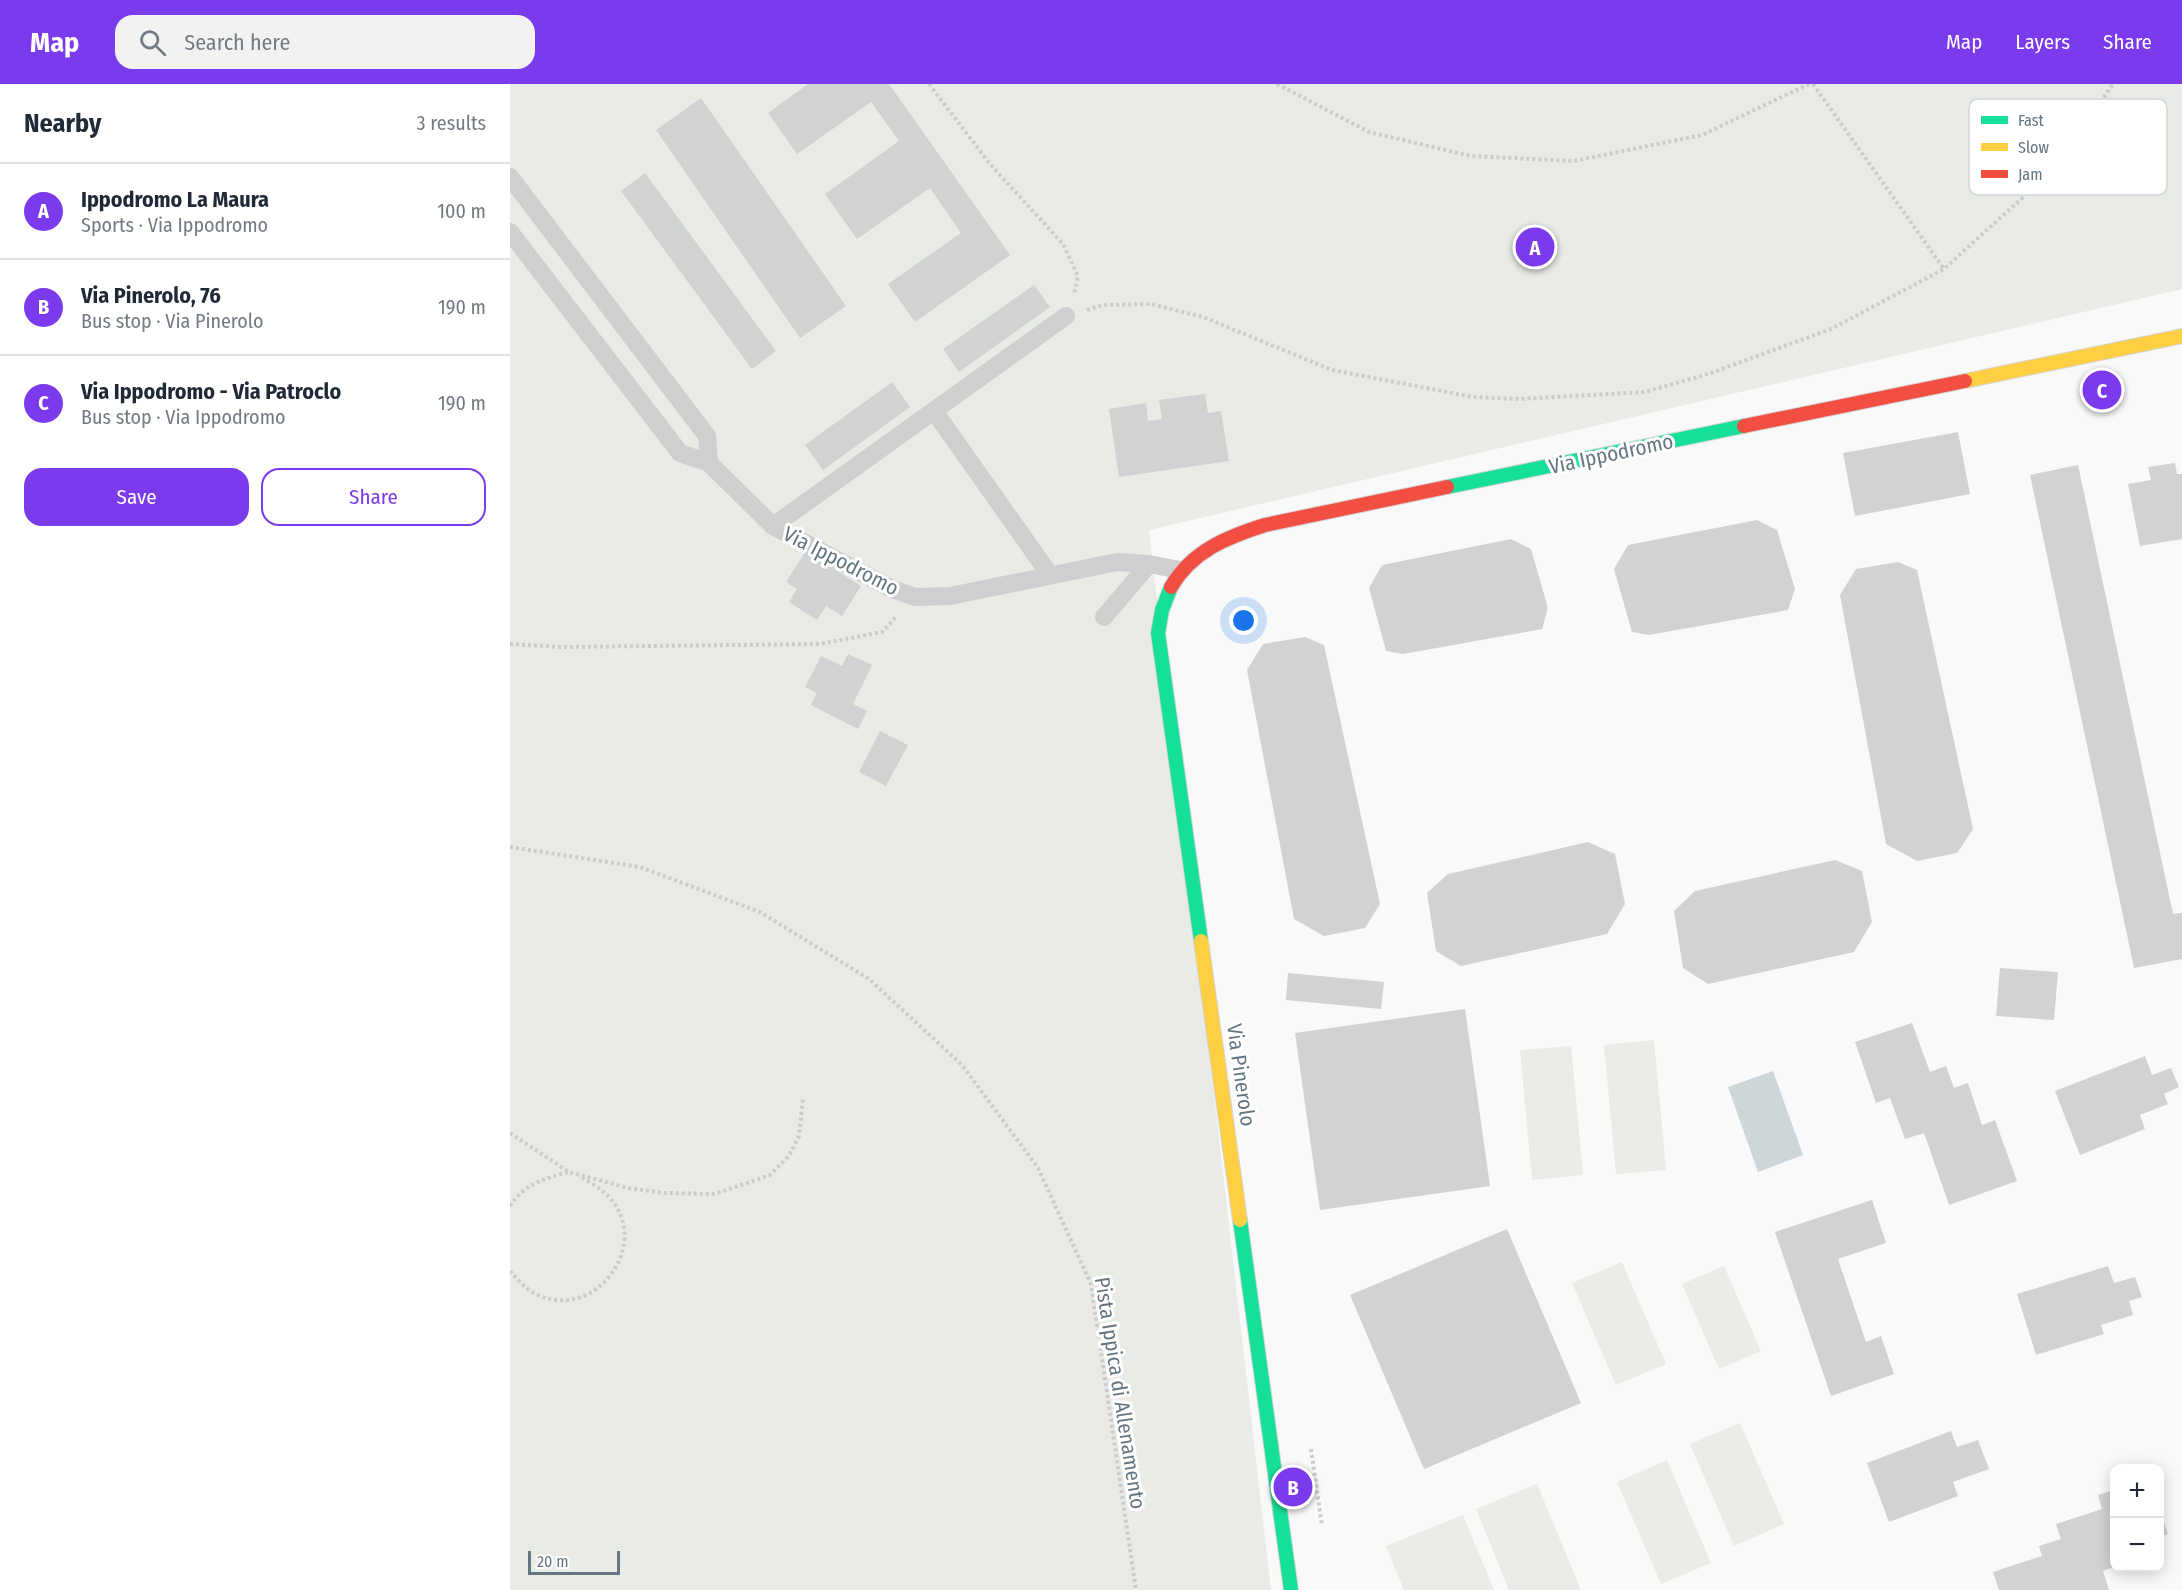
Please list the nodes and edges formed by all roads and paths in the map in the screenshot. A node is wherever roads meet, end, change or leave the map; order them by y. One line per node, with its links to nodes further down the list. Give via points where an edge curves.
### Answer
1 (929, 84): 12 (path, via 990,164 1063,244 1078,276)
2 (1277, 84): 3 (path, via 1369,132 1470,156 1574,160 1702,135)
3 (1811, 84): 10 (path)
4 (2113, 84): 5 (path)
5 (2102, 99)
6 (510, 177): 9 (lane)
7 (2025, 195): 10 (path)
8 (510, 232): 11 (lane, Via Ippodromo)
9 (566, 251): 11 (lane); 15 (lane, via 707,436)
10 (1944, 269): 12 (path, via 1831,329 1711,373 1645,392 1519,399 1473,397 1332,370 1203,317 1151,304 1102,305)
11 (539, 270): 15 (lane, Via Ippodromo, via 680,453)
12 (1066, 316): 14 (lane, Via Ippodromo)
13 (2182, 336): 18 (street, Via Ippodromo, via 1265,525 1235,534 1194,557)
14 (934, 411): 16 (lane, Via Ippodromo); 19 (lane)
15 (709, 463): 16 (lane, Via Ippodromo)
16 (773, 526): 20 (lane, Via Ippodromo, via 892,589)
17 (1149, 564): 18 (lane, Via Ippodromo); 19 (lane, Via Ippodromo, via 1117,562); 21 (lane)
18 (1180, 570): 32 (street, Via Pinerolo, via 1165,597 1158,633)
19 (1050, 575): 20 (lane, Via Ippodromo, via 950,596)
20 (915, 597): 22 (path, via 882,632 820,644)
21 (1104, 617)
22 (510, 644)
23 (510, 847): 31 (path, Pista Ippica di Allenamento, via 640,867 760,912 869,979 963,1065 1038,1168 1091,1284)
24 (803, 1098): 26 (path, via 799,1136 789,1156 770,1175 716,1194 628,1188)
25 (510, 1133): 26 (path)
26 (569, 1172): 27 (path, via 531,1184); 28 (path, via 607,1195 619,1212 624,1233 622,1254 613,1274 598,1288 578,1298 557,1300 538,1295)
27 (510, 1206)
28 (510, 1271)
29 (1311, 1449): 30 (path)
30 (1322, 1526)
31 (1136, 1590)
32 (1291, 1590)

